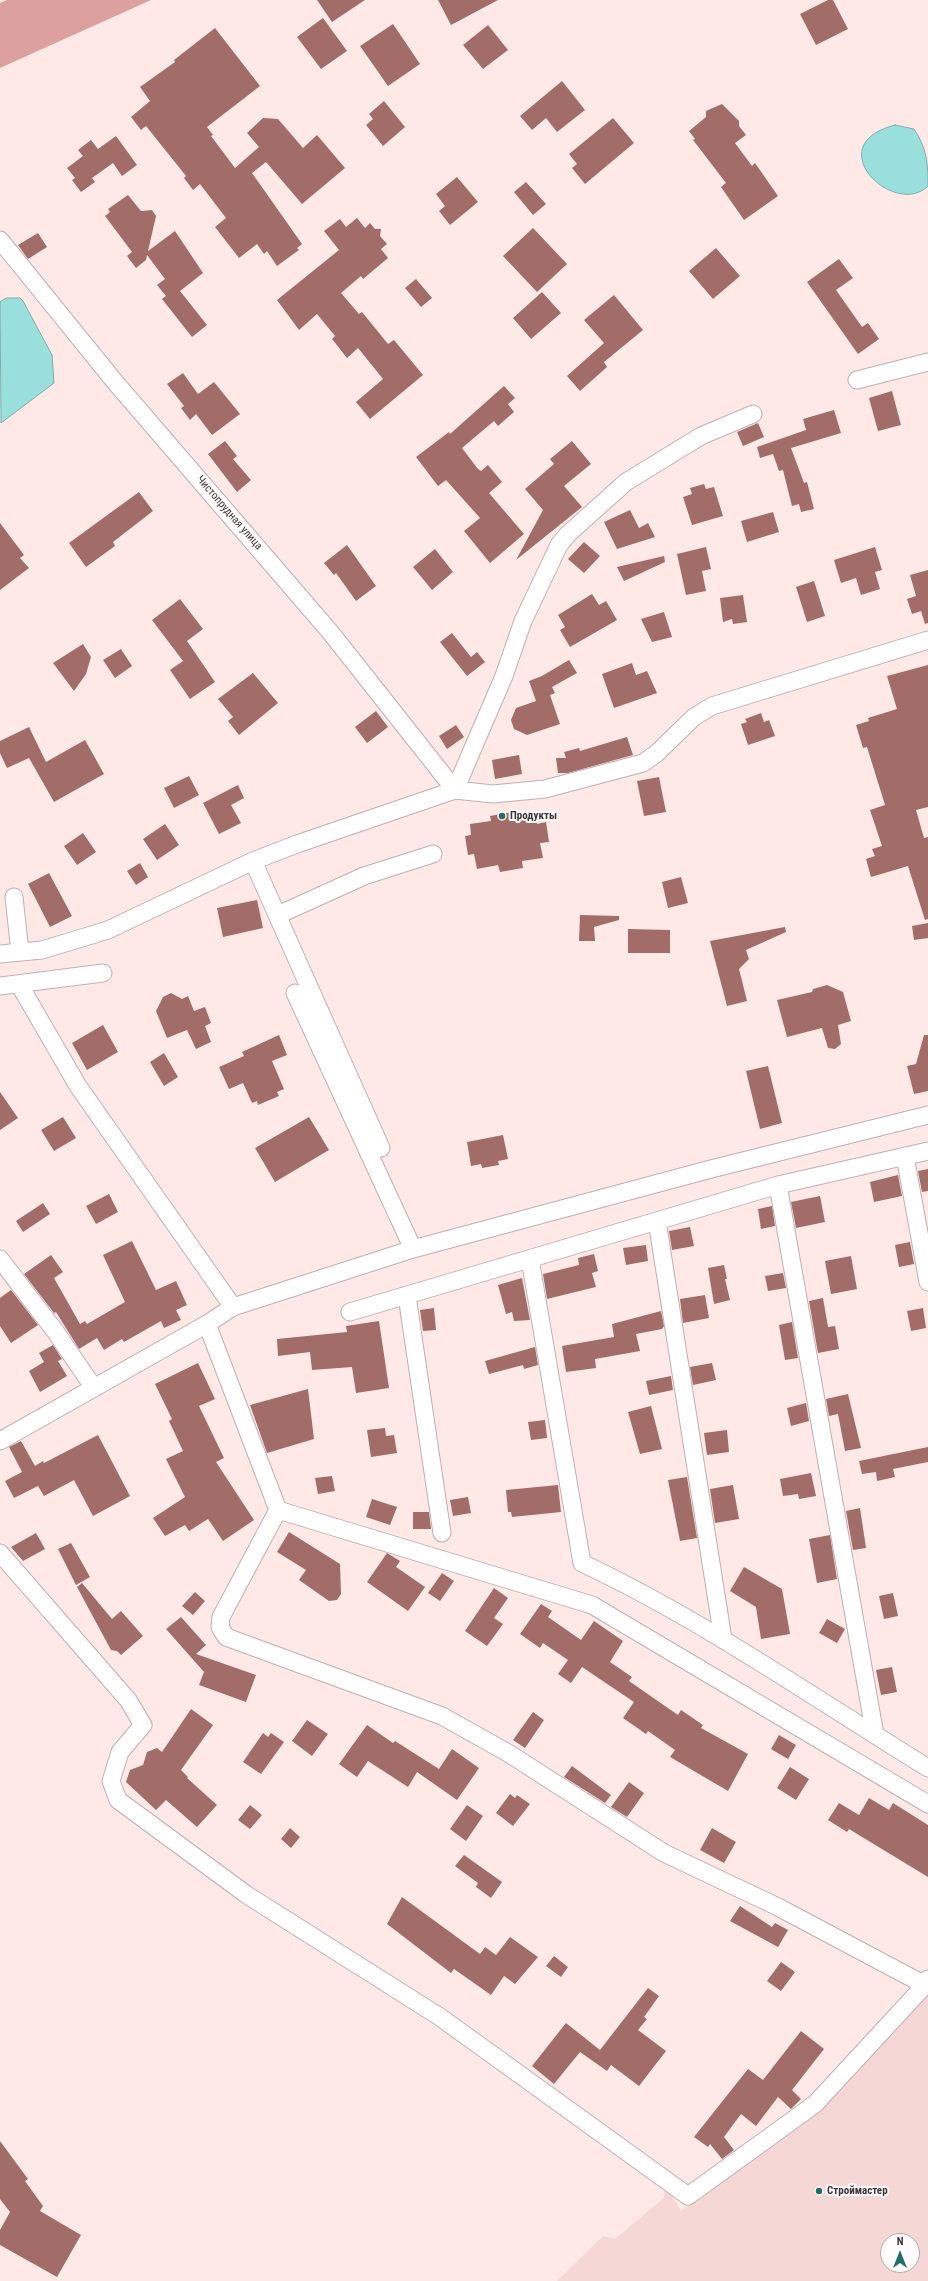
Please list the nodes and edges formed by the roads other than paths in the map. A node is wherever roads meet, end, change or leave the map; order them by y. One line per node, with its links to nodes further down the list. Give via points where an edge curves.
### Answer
1 (0, 240): 6 (street, Чистопрудная улица, via 115,382 331,633)
2 (928, 362): 3 (street)
3 (857, 380)
4 (752, 414): 6 (street, via 701,436 626,482 559,545 524,621 504,676)
5 (928, 640): 6 (street, via 712,706 694,716 657,753 642,763 545,789 493,794)
6 (455, 790): 8 (street)
7 (433, 854): 10 (street, via 364,876)
8 (254, 861): 10 (street); 11 (street, via 108,930 42,950)
9 (14, 897): 11 (street)
10 (278, 915): 18 (street)
11 (20, 952): 12 (street)
12 (0, 954)
13 (103, 973): 14 (street)
14 (19, 984): 15 (street); 28 (street, via 78,1086)
15 (0, 986)
16 (295, 993): 23 (street)
17 (928, 1115): 23 (street, via 711,1169)
18 (381, 1148)
19 (928, 1151): 20 (street)
20 (905, 1156): 21 (street); 26 (street)
21 (778, 1185): 22 (street); 37 (street)
22 (657, 1222): 25 (street); 36 (street)
23 (413, 1250): 28 (street)
24 (0, 1259): 31 (street, via 55,1331)
25 (530, 1259): 27 (street); 36 (street, via 582,1562)
26 (928, 1282)
27 (407, 1296): 29 (street); 34 (street)
28 (233, 1307): 30 (street)
29 (350, 1312)
30 (207, 1324): 31 (street); 33 (street)
31 (94, 1388): 32 (street)
32 (0, 1441)
33 (278, 1510): 39 (street, via 592,1605); 40 (street, via 221,1616 220,1627 226,1637 442,1716 508,1753 664,1853)
34 (442, 1533)
35 (0, 1553): 40 (street, via 128,1700 142,1724 120,1752 113,1774 111,1781 118,1800 248,1895 440,2017 688,2196 815,2104)
36 (723, 1639): 37 (street)
37 (875, 1735): 38 (street)
38 (928, 1768)
39 (928, 1804)
40 (926, 1982)

